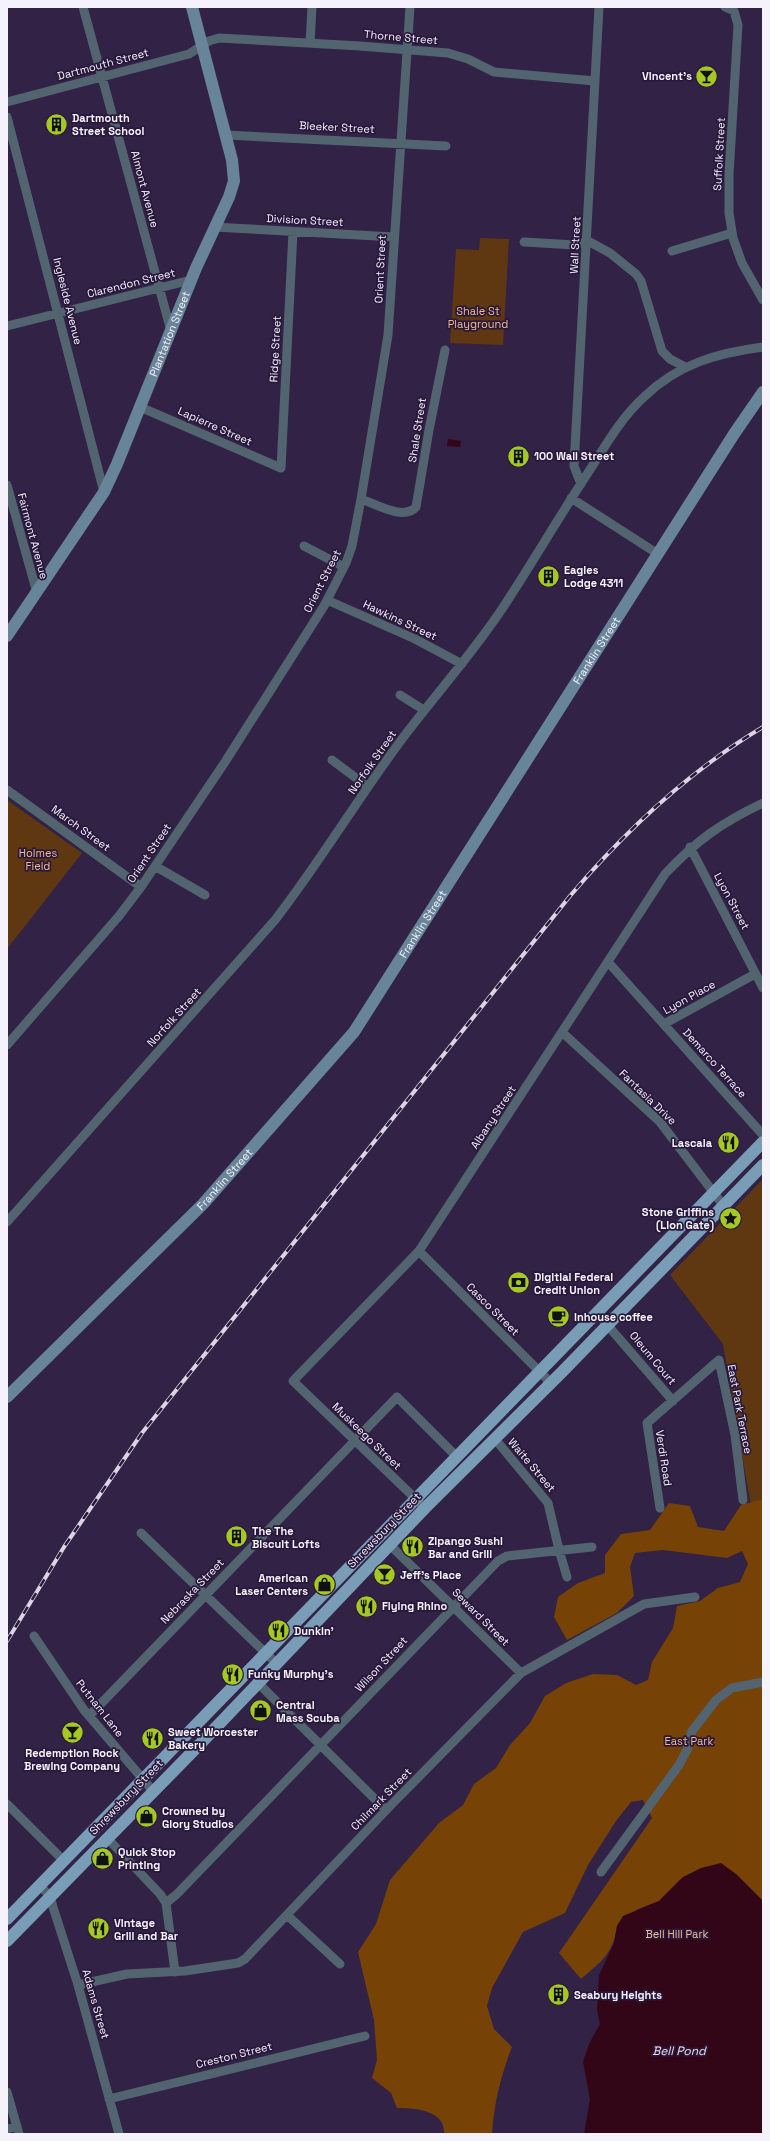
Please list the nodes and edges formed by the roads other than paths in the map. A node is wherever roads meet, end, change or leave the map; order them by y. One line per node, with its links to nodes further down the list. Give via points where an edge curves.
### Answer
1 (83, 7): 10 (street, Almont Avenue)
2 (192, 7): 8 (main road, Plantation Street)
3 (312, 7): 7 (street)
4 (410, 7): 9 (street, Orient Street)
5 (599, 7): 11 (street, Wall Street)
6 (725, 7): 19 (street, Suffolk Street, via 734,11 738,25 729,178)
7 (310, 43): 8 (street, Thorne Street, via 219,38); 9 (street, Thorne Street)
8 (203, 44): 10 (street, Dartmouth Street, via 188,54); 14 (main road, Plantation Street)
9 (408, 51): 11 (street, Thorne Street, via 461,56 494,72 504,74); 15 (street, Orient Street)
10 (102, 78): 12 (street, Dartmouth Street); 25 (street, Almont Avenue)
11 (595, 81): 21 (street, Wall Street)
12 (7, 102)
13 (7, 117): 27 (street, Ingleside Avenue)
14 (226, 134): 15 (street, Bleeker Street); 17 (main road, Plantation Street, via 234,181)
15 (400, 143): 16 (street, Bleeker Street); 20 (street, Orient Street)
16 (446, 146)
17 (214, 227): 18 (street, Division Street); 24 (main road, Plantation Street)
18 (293, 232): 20 (street, Division Street); 35 (street, Ridge Street)
19 (732, 233): 23 (street); 26 (street, Suffolk Street, via 742,263)
20 (394, 237): 40 (street, Orient Street, via 388,335)
21 (588, 241): 22 (street, via 575,244); 32 (street, via 610,253 638,277 647,297 659,344 667,356); 36 (street, Wall Street, via 574,466)
22 (524, 242)
23 (672, 251)
24 (191, 280): 25 (street, Clarendon Street); 29 (main road, Plantation Street)
25 (159, 288): 27 (street, Clarendon Street); 29 (street, Almont Avenue)
26 (763, 300)
27 (58, 313): 28 (street, Clarendon Street); 38 (street, Ingleside Avenue)
28 (7, 326)
29 (171, 331): 34 (main road, Plantation Street)
30 (763, 347): 32 (street, Norfolk Street, via 728,353)
31 (445, 350): 40 (street, Shale Street, via 415,509 402,513)
32 (685, 367): 36 (street, Norfolk Street, via 650,392 627,415)
33 (763, 392): 42 (main road, Franklin Street)
34 (140, 407): 35 (street, Lapierre Street); 38 (main road, Plantation Street)
35 (281, 468)
36 (580, 484): 39 (street, Norfolk Street)
37 (7, 486): 44 (street, Fairmont Avenue)
38 (104, 492): 44 (main road, Plantation Street)
39 (571, 498): 42 (street); 47 (street, Norfolk Street, via 503,607)
40 (361, 499): 43 (street, Orient Street, via 352,546)
41 (304, 546): 43 (street)
42 (658, 554): 76 (main road, Franklin Street, via 354,1032 203,1204)
43 (344, 567): 45 (street, Orient Street)
44 (36, 593): 46 (main road, Plantation Street)
45 (327, 600): 47 (street, Hawkins Street, via 415,639); 55 (street, Orient Street, via 225,762)
46 (7, 636)
47 (462, 664): 49 (street, Norfolk Street)
48 (400, 695): 49 (street)
49 (424, 710): 51 (street, Norfolk Street)
50 (332, 760): 51 (street)
51 (368, 787): 69 (street, Norfolk Street, via 301,887 257,943)
52 (7, 790): 56 (street, March Street)
53 (763, 803): 54 (street, Albany Street, via 720,825)
54 (690, 848): 58 (street, Albany Street, via 664,874); 59 (street, Lyon Street)
55 (155, 866): 56 (street, Orient Street); 57 (street)
56 (141, 887): 63 (street, Orient Street, via 116,920)
57 (204, 895)
58 (608, 962): 61 (street, Lyon Place); 62 (street, Albany Street)
59 (756, 974): 60 (street, Lyon Street); 61 (street, Lyon Place)
60 (763, 988)
61 (664, 1024): 64 (street, Demarco Terrace)
62 (563, 1033): 67 (street, Fantasia Drive, via 660,1122); 70 (street, Albany Street)
63 (7, 1045)
64 (763, 1135)
65 (763, 1142): 67 (main road, Shrewsbury Street)
66 (763, 1165): 68 (main road, Shrewsbury Street)
67 (714, 1193): 68 (street, Fantasia Drive); 71 (main road, Shrewsbury Street)
68 (723, 1205): 72 (main road, Shrewsbury Street)
69 (7, 1222)
70 (419, 1251): 73 (street, Casco Street); 74 (street, Albany Street)
71 (597, 1313): 72 (street, Oleum Court); 73 (main road, Shrewsbury Street)
72 (608, 1324): 75 (main road, Shrewsbury Street); 77 (street, Oleum Court)
73 (540, 1373): 75 (street, Casco Street); 80 (main road, Shrewsbury Street)
74 (293, 1381): 79 (street, Muskeego Street)
75 (551, 1383): 78 (main road, Shrewsbury Street)
76 (7, 1397)
77 (673, 1401): 82 (street, East Park Terrace, via 719,1360 735,1435); 84 (street, Verdi Road, via 647,1423)
78 (495, 1439): 83 (main road, Shrewsbury Street); 88 (street, Waite Street, via 548,1503)
79 (354, 1440): 80 (street, Nebraska Street, via 397,1397); 81 (street, Muskeego Street); 90 (street, Nebraska Street)
80 (456, 1456): 81 (main road, Shrewsbury Street)
81 (415, 1498): 83 (street, Muskeego Street); 94 (main road, Shrewsbury Street)
82 (743, 1500)
83 (425, 1508): 86 (main road, Shrewsbury Street)
84 (660, 1508)
85 (140, 1532): 90 (street)
86 (390, 1545): 92 (street, Seward Street); 95 (main road, Shrewsbury Street)
87 (592, 1547): 88 (street, Wilson Street)
88 (559, 1550): 89 (street, Waite Street); 92 (street, Wilson Street, via 507,1556 498,1560)
89 (568, 1577)
90 (205, 1594): 94 (street); 99 (street, Nebraska Street)
91 (695, 1597): 96 (street, Chilmark Street, via 644,1604)
92 (452, 1606): 96 (street, Seward Street); 100 (street, Wilson Street)
93 (34, 1636): 99 (street, Putnam Lane)
94 (266, 1652): 95 (street); 101 (main road, Shrewsbury Street)
95 (276, 1663): 98 (main road, Shrewsbury Street)
96 (520, 1673): 104 (street, Chilmark Street)
97 (763, 1682): 107 (street, via 732,1688 716,1700 692,1731 687,1750 678,1765)
98 (258, 1683): 100 (street); 102 (main road, Shrewsbury Street)
99 (89, 1716): 101 (street, Putnam Lane)
100 (320, 1746): 104 (street); 110 (street, Wilson Street)
101 (143, 1780): 102 (street, Putnam Lane); 106 (main road, Shrewsbury Street)
102 (153, 1791): 105 (main road, Shrewsbury Street)
103 (7, 1804): 106 (street)
104 (386, 1810): 111 (street, Chilmark Street)
105 (108, 1839): 109 (main road, Shrewsbury Street); 110 (street)
106 (64, 1861): 108 (main road, Shrewsbury Street)
107 (601, 1872)
108 (40, 1886): 109 (street, Adams Street); 112 (main road, Shrewsbury Street)
109 (50, 1896): 113 (main road, Shrewsbury Street); 116 (street, Adams Street)
110 (166, 1903): 115 (street)
111 (287, 1915): 114 (street); 115 (street, Chilmark Street, via 245,1959 238,1963)
112 (7, 1919)
113 (7, 1941)
114 (340, 1964)
115 (174, 1972): 116 (street, Chilmark Street, via 127,1974)
116 (78, 1985): 119 (street, Adams Street)
117 (365, 2036): 119 (street, Creston Street)
118 (7, 2092): 121 (street)
119 (109, 2099): 122 (street, Adams Street)
120 (7, 2129): 121 (street)
121 (18, 2130)
122 (119, 2134)

